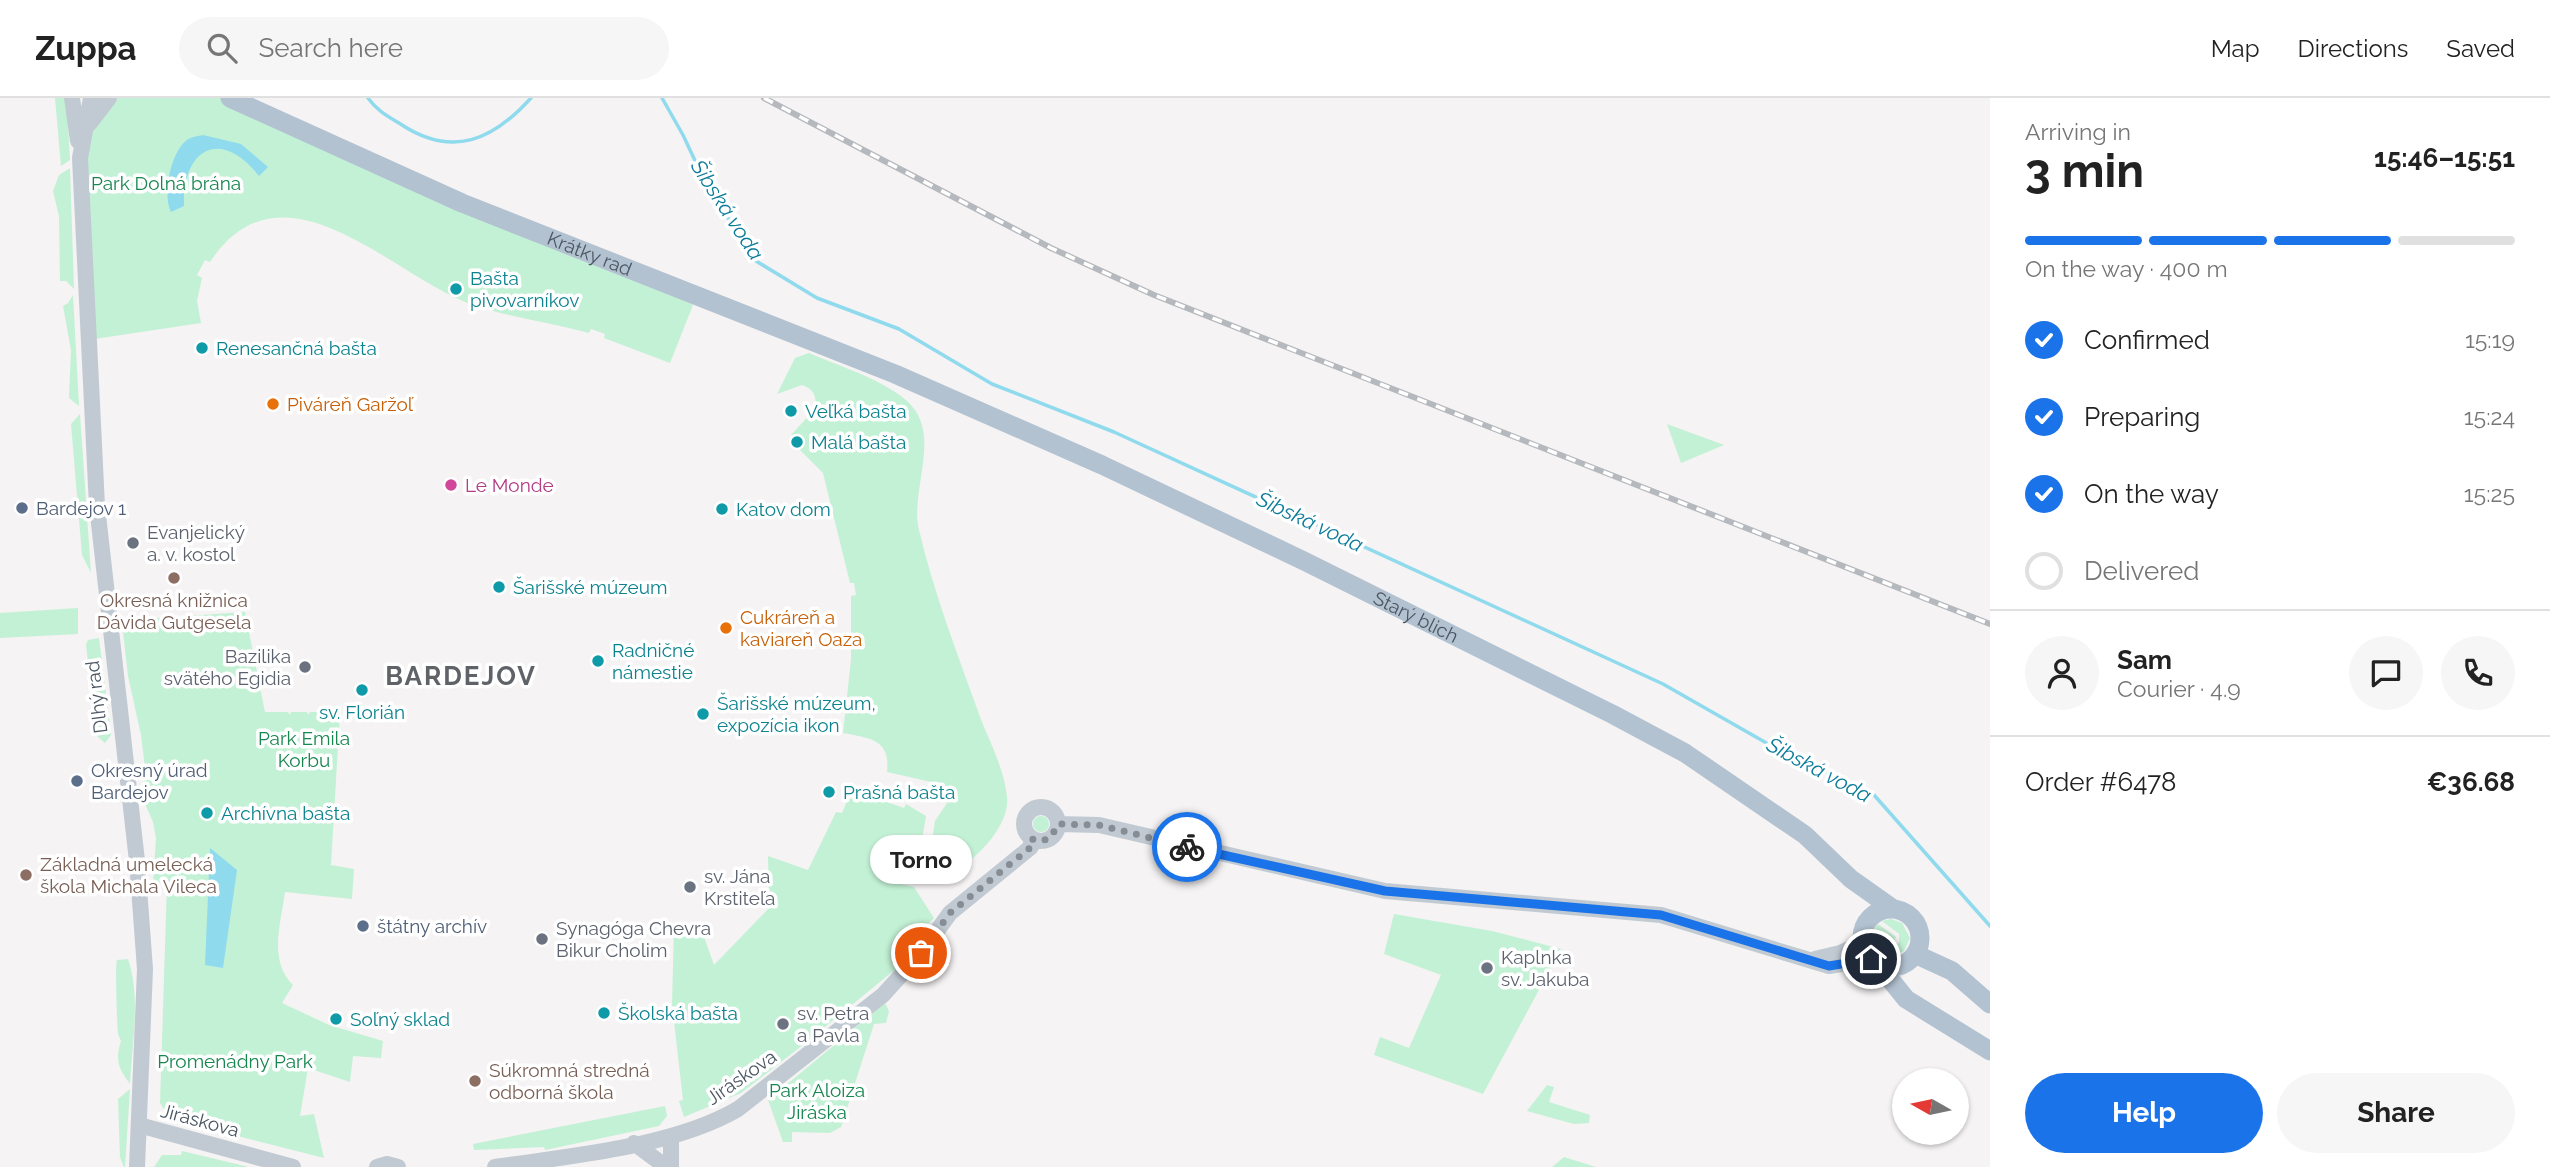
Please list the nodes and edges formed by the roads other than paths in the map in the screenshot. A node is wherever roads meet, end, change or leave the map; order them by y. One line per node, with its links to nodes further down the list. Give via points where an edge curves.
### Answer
1 (72, 98): 6 (street)
2 (92, 98): 5 (street, Dlhý rad)
3 (109, 98): 5 (street)
4 (230, 98): 7 (main road, Krátky rad, via 462,203)
5 (82, 135): 6 (street, Dlhý rad)
6 (80, 158): 20 (street, Dlhý rad, via 103,576 143,932)
7 (953, 400): 10 (main road, Starý blich, via 1174,499 1612,714 1739,787 1805,835)
8 (1058, 824): 9 (street, via 1051,837); 9 (street, via 1051,810 1031,810 1024,825); 14 (street, via 1099,825 1385,891 1661,915 1809,960 1840,953)
9 (1031, 839): 21 (street, Jiráskova, via 1031,847 950,913 883,995 738,1109)
10 (1851, 879): 11 (main road, Starý blich); 12 (main road, Starý blich)
11 (1892, 908): 12 (main road); 13 (main road, via 1908,914)
12 (1867, 921): 14 (main road)
13 (1920, 935): 15 (main road); 16 (main road, via 1937,948)
14 (1870, 955): 15 (main road, via 1895,967); 18 (main road, via 1906,999)
15 (1910, 959): 16 (main road); 18 (main road, via 1902,971 1908,991)
16 (1952, 971): 17 (main road)
17 (1990, 1004)
18 (1922, 1008): 19 (main road)
19 (1990, 1051)
20 (139, 1125): 23 (street, Dlhý rad); 24 (street, Jiráskova)
21 (671, 1136): 22 (street, Jiráskova); 29 (street)
22 (634, 1143): 28 (street, Jiráskova); 29 (street)
23 (137, 1167)
24 (292, 1167): 25 (street, Jiráskova)
25 (303, 1167)
26 (377, 1167): 27 (street)
27 (398, 1167)
28 (495, 1167)
29 (668, 1167)

